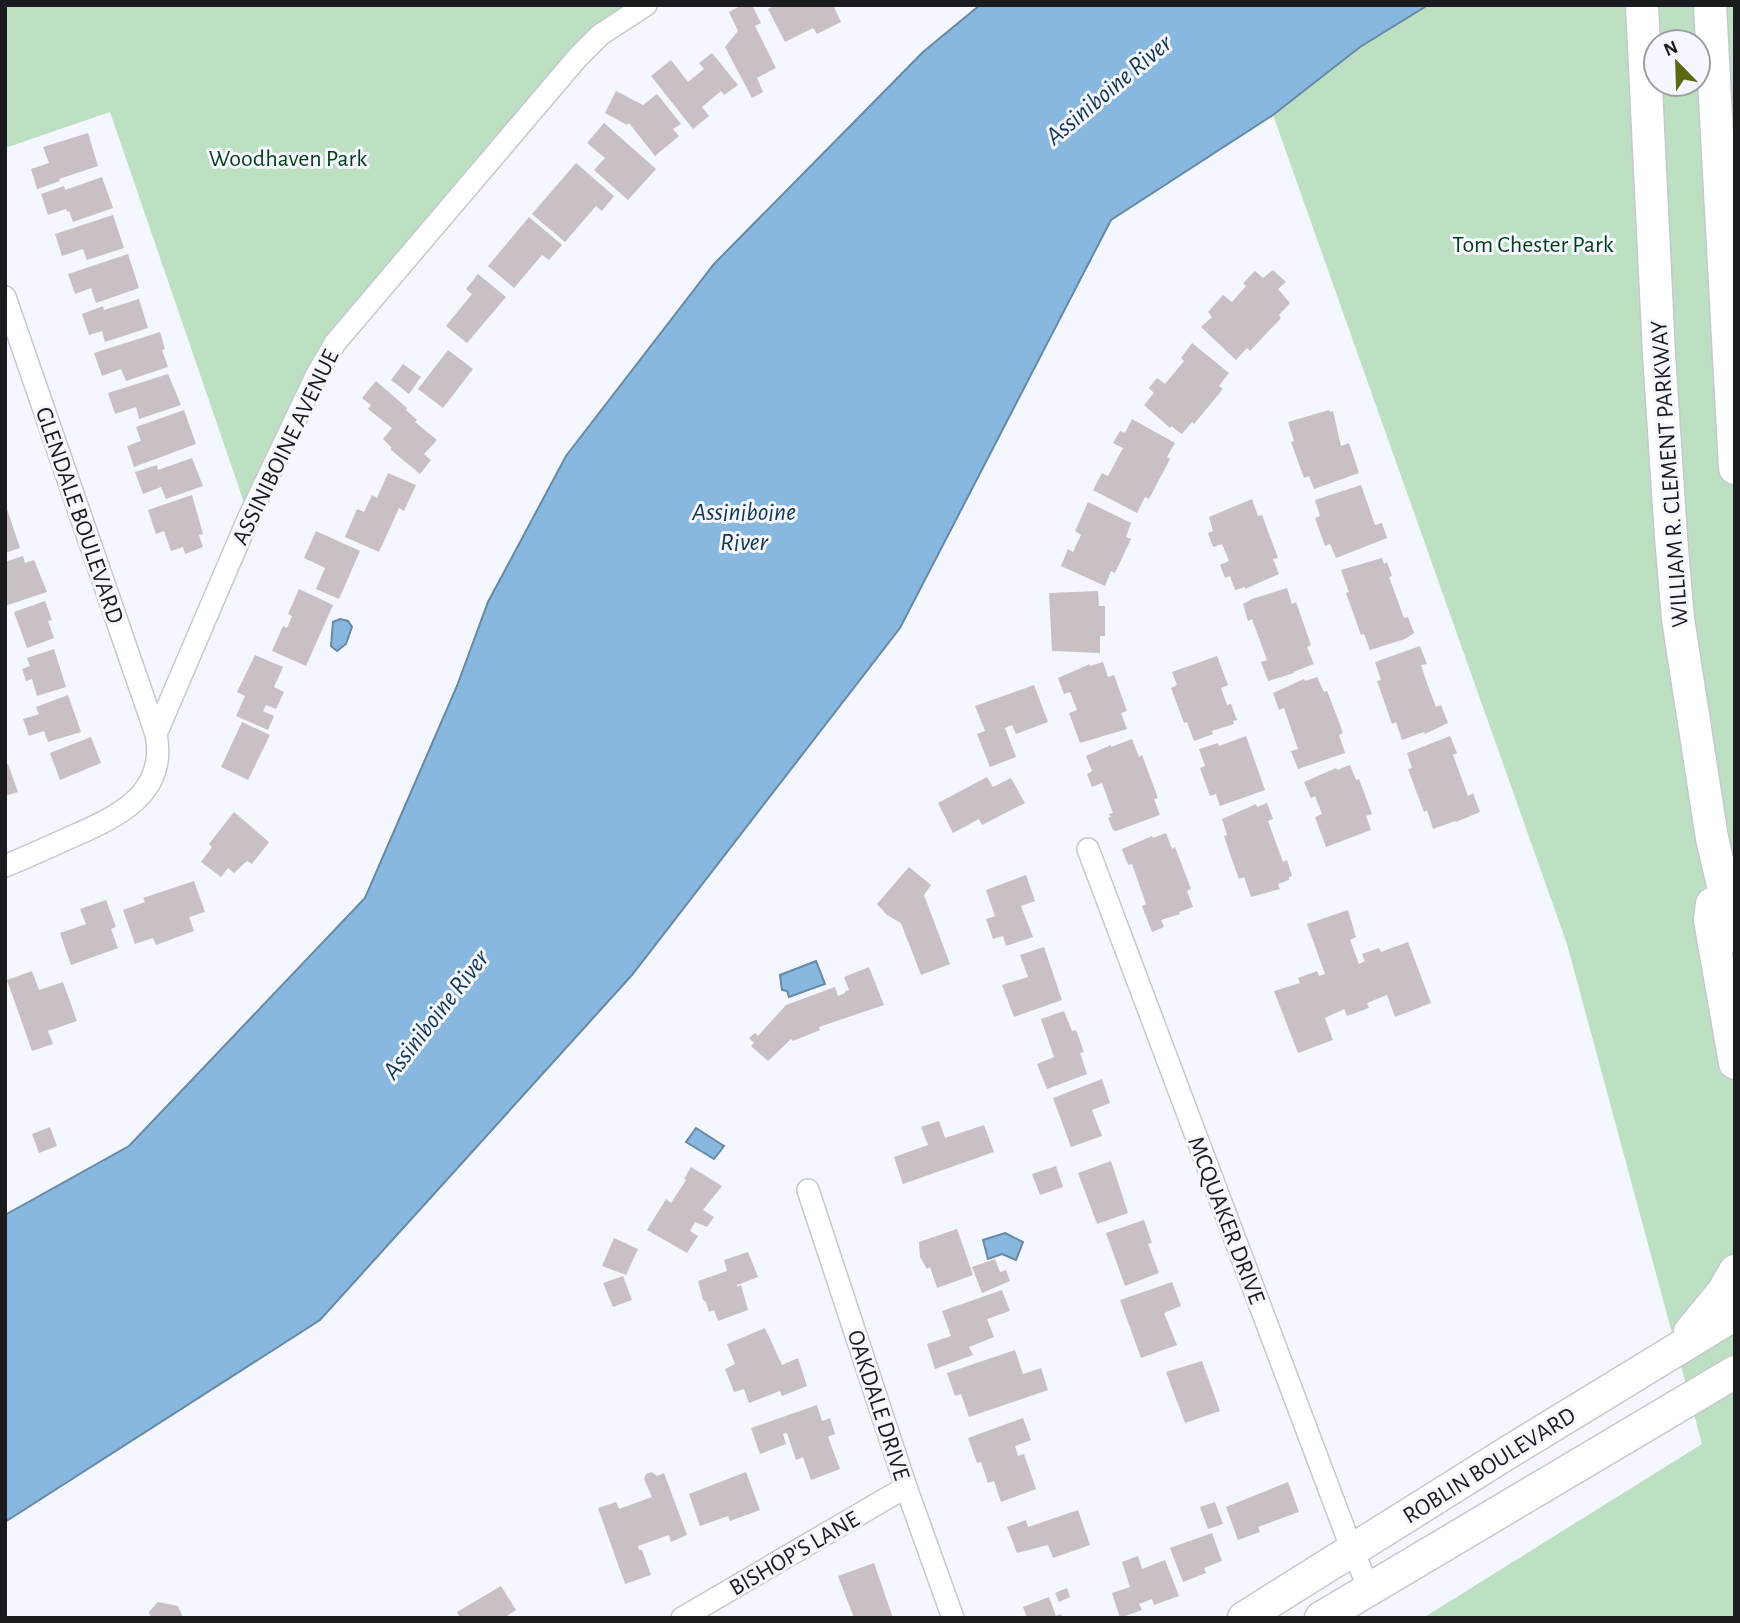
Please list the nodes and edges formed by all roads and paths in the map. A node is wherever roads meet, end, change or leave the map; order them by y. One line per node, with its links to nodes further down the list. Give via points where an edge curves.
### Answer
1 (646, 5): 6 (street, ASSINIBOINE AVENUE, via 600,35 578,57 335,343 249,517)
2 (1642, 5): 8 (main road, WILLIAM R. CLEMENT PARKWAY, via 1671,537 1689,697)
3 (1710, 16): 5 (main road)
4 (5, 297): 6 (street, GLENDALE BOULEVARD)
5 (1735, 468)
6 (156, 734): 9 (street, ASSINIBOINE AVENUE, via 154,774 129,806 105,822)
7 (1088, 849): 20 (street, MCQUAKER DRIVE)
8 (1717, 857): 10 (main road, WILLIAM R. CLEMENT PARKWAY); 11 (main road, via 1710,920)
9 (5, 866)
10 (1735, 937)
11 (1735, 1063)
12 (808, 1190): 19 (street, OAKDALE DRIVE)
13 (1735, 1271): 15 (main road)
14 (1735, 1314): 15 (main road, ROBLIN BOULEVARD)
15 (1673, 1351): 20 (main road, ROBLIN BOULEVARD)
16 (1735, 1372): 18 (main road, ROBLIN BOULEVARD)
17 (1735, 1392): 18 (main road)
18 (1686, 1402): 21 (main road, ROBLIN BOULEVARD)
19 (906, 1487): 22 (street, BISHOP'S LANE); 23 (street, OAKDALE DRIVE)
20 (1353, 1551): 21 (street, MCQUAKER DRIVE); 24 (main road, ROBLIN BOULEVARD)
21 (1369, 1589): 25 (main road, ROBLIN BOULEVARD)
22 (682, 1618)
23 (953, 1618)
24 (1244, 1618)
25 (1321, 1618)

